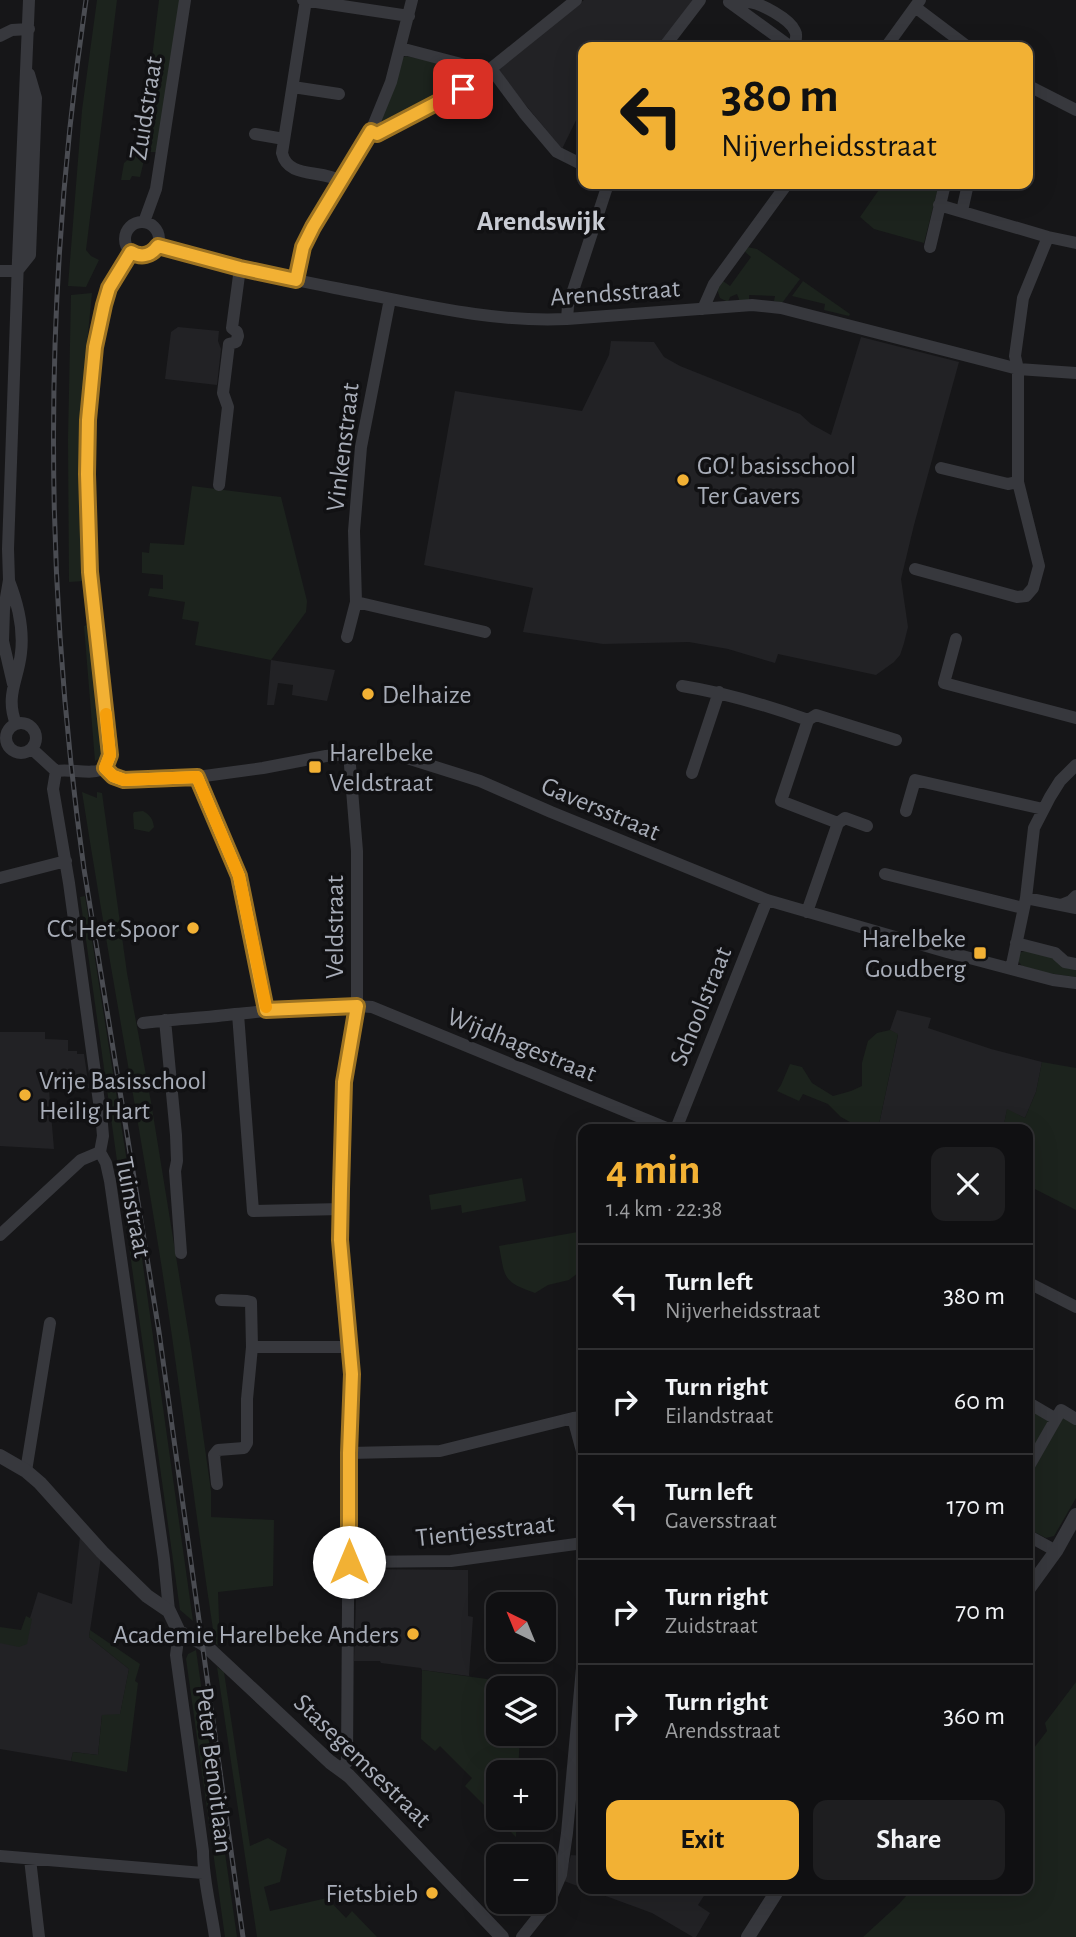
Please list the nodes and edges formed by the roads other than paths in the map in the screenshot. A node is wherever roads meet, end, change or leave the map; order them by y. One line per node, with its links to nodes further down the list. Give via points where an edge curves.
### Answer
1 (29, 0): 10 (street)
2 (185, 0): 34 (street, Zuidstraat, via 156,190)
3 (305, 0): 9 (street); 19 (street)
4 (412, 0): 9 (street)
5 (576, 0): 18 (street)
6 (700, 0): 12 (street)
7 (729, 2): 13 (street); 14 (street, via 749,2 775,12 795,29)
8 (917, 4): 15 (street); 16 (street)
9 (409, 16): 17 (street)
10 (29, 29): 11 (street); 42 (street, via 26,64 36,98 30,255)
11 (0, 36)
12 (668, 42)
13 (786, 42)
14 (795, 42)
15 (890, 42)
16 (962, 42)
17 (400, 48): 18 (street); 23 (street)
18 (488, 71): 23 (street, via 377,134); 26 (street, via 557,152)
19 (293, 87): 21 (street); 25 (street)
20 (1033, 88): 22 (street)
21 (339, 94)
22 (1076, 110)
23 (371, 131): 27 (street)
24 (255, 134): 25 (street)
25 (284, 139): 27 (street, via 284,163)
26 (578, 162)
27 (341, 181): 43 (street, via 303,247)
28 (606, 189): 46 (street)
29 (783, 189): 45 (street, via 715,284)
30 (944, 189): 32 (street)
31 (967, 189): 33 (street)
32 (939, 205): 33 (street); 38 (street)
33 (962, 211): 35 (street)
34 (144, 222): 37 (street, via 156,230); 39 (street, Zuidstraat, via 127,231 125,240)
35 (1048, 237): 36 (street); 47 (street, via 1023,298 1015,356)
36 (1076, 243)
37 (158, 246): 39 (street, via 146,256); 40 (street, Arendsstraat)
38 (930, 247)
39 (131, 252): 70 (street, Zuidstraat, via 104,305 88,420 89,561 110,755)
40 (240, 268): 43 (street, Arendsstraat); 52 (street, via 232,328 238,336 229,344 223,393 228,407)
41 (0, 271): 42 (street)
42 (18, 271): 49 (street)
43 (296, 280): 44 (street, Arendsstraat)
44 (390, 299): 46 (street, Arendsstraat, via 508,318); 55 (street, Vinkenstraat, via 361,447 354,531)
45 (703, 309): 46 (street, Arendsstraat); 47 (street, Arendsstraat, via 781,308)
46 (567, 319)
47 (1018, 369): 48 (street, Arendsstraat); 51 (street)
48 (1076, 373)
49 (7, 417): 54 (street)
50 (941, 468): 51 (street, via 1008,485)
51 (1018, 482): 53 (street, via 1040,566 1026,596)
52 (219, 485)
53 (915, 569)
54 (9, 580): 59 (street, via 3,641); 59 (street, via 19,611 22,644)
55 (356, 602): 56 (street); 57 (street, Vinkenstraat)
56 (485, 632)
57 (347, 637)
58 (956, 639): 62 (street, via 944,683)
59 (13, 684): 64 (street, via 11,708)
60 (682, 686): 61 (street)
61 (719, 692): 63 (street); 72 (street)
62 (1076, 718)
63 (808, 720): 65 (street, via 816,715); 76 (street, via 781,801)
64 (16, 724): 66 (street); 67 (street, via 32,728 36,736)
65 (896, 740)
66 (3, 741): 67 (street, via 17,753)
67 (32, 749): 71 (street)
68 (349, 753): 73 (street, Gaversstraat); 82 (street, Gaversstraat, via 391,753 480,781); 91 (street, Veldstraat, via 357,851)
69 (1076, 765): 74 (street)
70 (105, 768): 71 (street); 73 (street, Gaversstraat, via 124,780)
71 (56, 771): 78 (street, Tuinstraat, via 53,789)
72 (692, 773)
73 (197, 777): 92 (street, via 239,876)
74 (1043, 809): 75 (street, via 915,780); 83 (street, via 1034,828)
75 (906, 811)
76 (838, 823): 77 (street, via 845,818); 86 (street)
77 (867, 826)
78 (66, 861): 80 (street); 98 (street, Tuinstraat, via 102,1124)
79 (885, 874): 83 (street)
80 (0, 878)
81 (1076, 896): 84 (street)
82 (767, 900): 86 (street, Gaversstraat); 97 (street, Schoolstraat)
83 (1024, 903): 84 (street); 87 (street)
84 (1062, 905): 85 (street)
85 (1076, 908)
86 (807, 912): 89 (street, Gaversstraat)
87 (1016, 943): 88 (street); 89 (street)
88 (1076, 964)
89 (1011, 969): 90 (street, Gaversstraat)
90 (1076, 983)
91 (357, 1006): 92 (street, Wijdhagestraat); 96 (street, Wijdhagestraat, via 372,1007); 99 (street, Veldstraat, via 344,1082)
92 (266, 1010): 93 (street, Wijdhagestraat)
93 (238, 1014): 94 (street, Wijdhagestraat); 99 (street, via 253,1211)
94 (165, 1020): 95 (street, Wijdhagestraat); 101 (street)
95 (143, 1023)
96 (657, 1124)
97 (678, 1124)
98 (100, 1153): 100 (street, via 81,1160); 123 (street, Tuinstraat, via 110,1181)
99 (341, 1209): 107 (street, Veldstraat)
100 (0, 1235)
101 (181, 1253)
102 (1033, 1285): 104 (street)
103 (221, 1300): 106 (street, via 251,1302)
104 (1076, 1307)
105 (50, 1323): 115 (street)
106 (252, 1347): 107 (street); 116 (street, via 247,1443 244,1448 218,1450 214,1455)
107 (351, 1347): 112 (street, Veldstraat)
108 (1033, 1406): 110 (street)
109 (578, 1418): 112 (street, via 440,1451)
110 (1056, 1419): 111 (street, via 1061,1410); 114 (street)
111 (1076, 1419)
112 (349, 1453): 121 (street, Veldstraat)
113 (0, 1456): 115 (street)
114 (1033, 1459)
115 (26, 1471): 123 (street, via 102,1552)
116 (217, 1484)
117 (1076, 1515): 120 (street)
118 (1033, 1538): 120 (street)
119 (578, 1543): 121 (street, Tientjesstraat, via 452,1561)
120 (1056, 1551): 122 (street)
121 (349, 1562): 126 (street, Veldstraat, via 348,1758)
122 (1033, 1583)
123 (169, 1611): 124 (street, Peter Benoitlaan)
124 (179, 1632): 126 (street, Stasegemsestraat, via 206,1646); 131 (street, Peter Benoitlaan, via 176,1655)
125 (578, 1758): 127 (street)
126 (340, 1769): 135 (street, Stasegemsestraat)
127 (569, 1802): 128 (street); 136 (street, via 561,1875 549,1903)
128 (578, 1804)
129 (0, 1856): 130 (street)
130 (30, 1859): 131 (street); 133 (street)
131 (203, 1873): 134 (street, Peter Benoitlaan)
132 (775, 1894): 137 (street)
133 (38, 1937)
134 (215, 1937)
135 (502, 1937)
136 (522, 1937)
137 (748, 1937)

